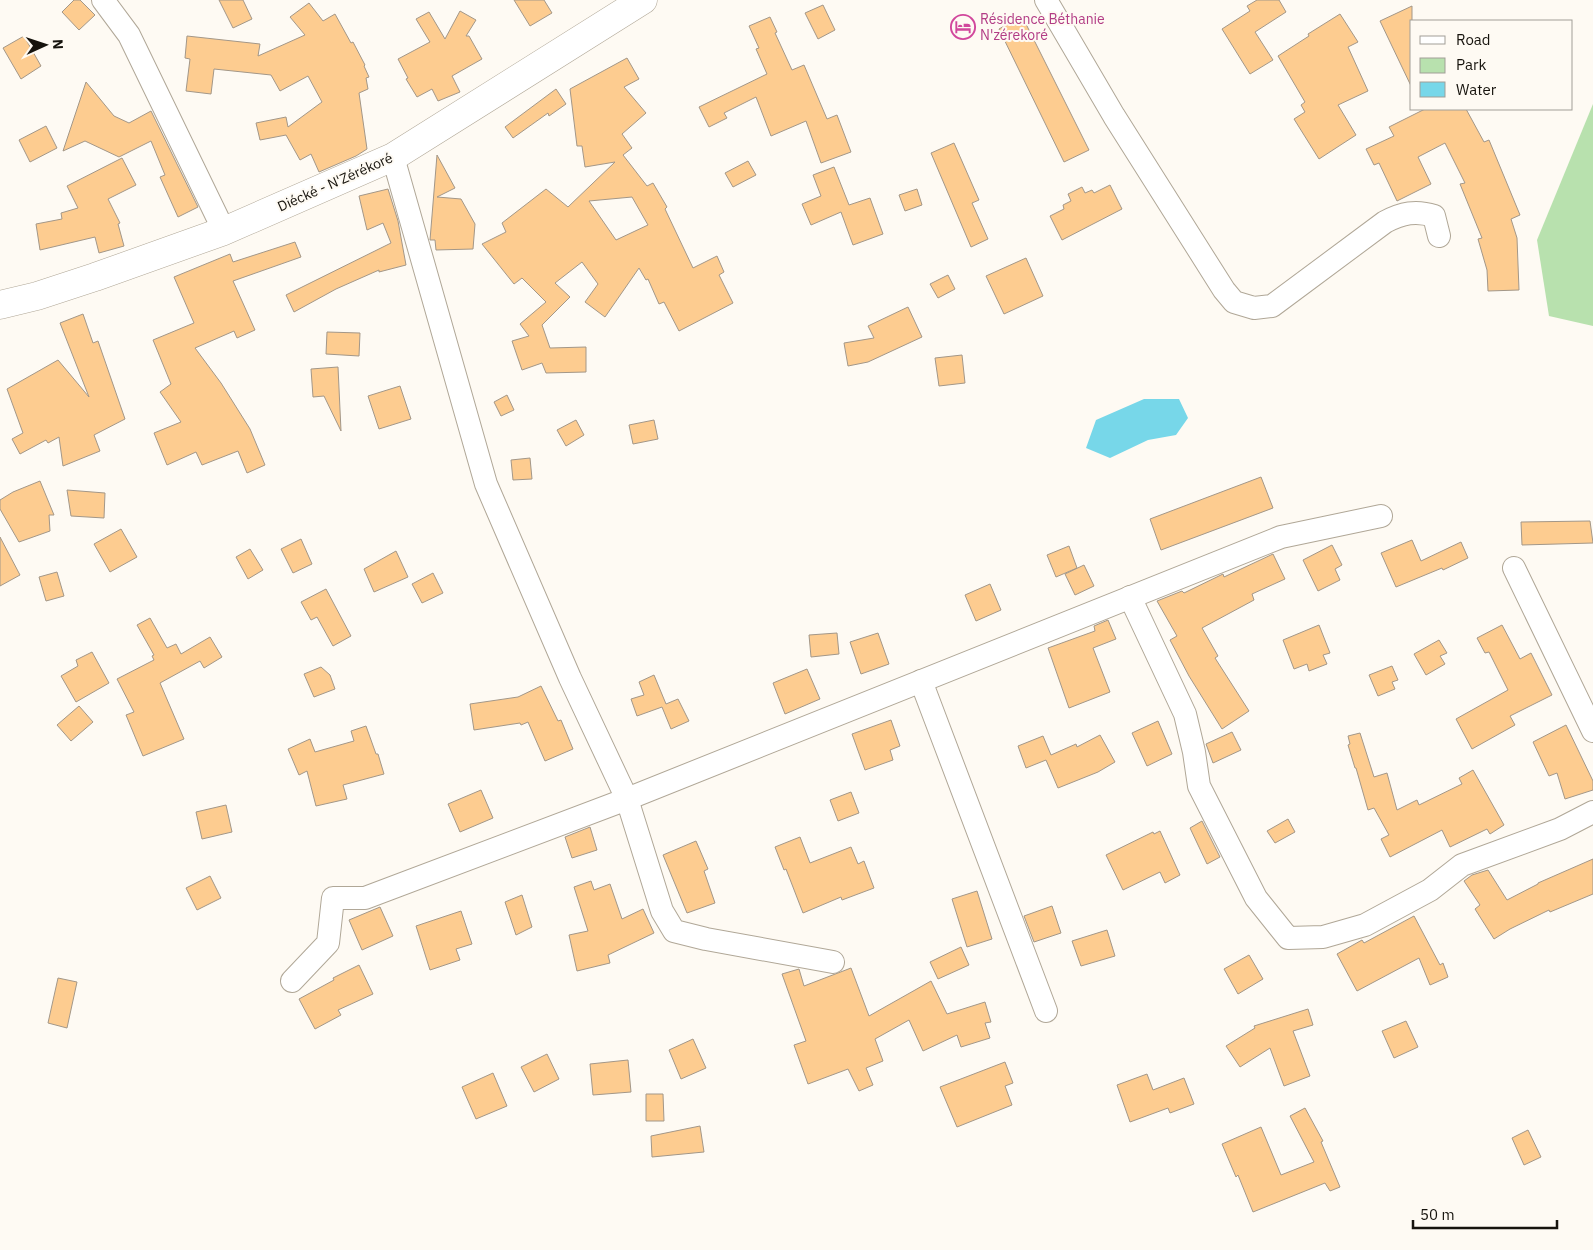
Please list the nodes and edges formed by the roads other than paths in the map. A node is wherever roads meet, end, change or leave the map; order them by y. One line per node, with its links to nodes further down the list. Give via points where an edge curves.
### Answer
1 (103, 0): 5 (street, via 129,35)
2 (1046, 0): 6 (street, via 1114,116 1234,302 1254,308 1272,306 1400,214 1423,212 1434,216)
3 (633, 2): 4 (highway, Diécké - N'Zérékoré)
4 (394, 157): 5 (highway, Diécké - N'Zérékoré); 13 (street, via 486,484 570,678)
5 (224, 231): 7 (highway, Diécké - N'Zérékoré, via 79,283)
6 (1440, 236)
7 (0, 305)
8 (1381, 516): 10 (street, via 1280,536)
9 (1514, 568): 12 (street)
10 (1130, 597): 11 (street); 14 (street, via 1185,714 1199,786 1256,898 1288,938 1323,937 1365,925 1430,890 1462,865 1560,829)
11 (921, 681): 13 (street); 17 (street)
12 (1593, 731)
13 (627, 799): 15 (street, via 662,911 674,931); 16 (street, via 365,898 333,898 328,943)
14 (1593, 812)
15 (833, 962)
16 (292, 981)
17 (1046, 1011)

